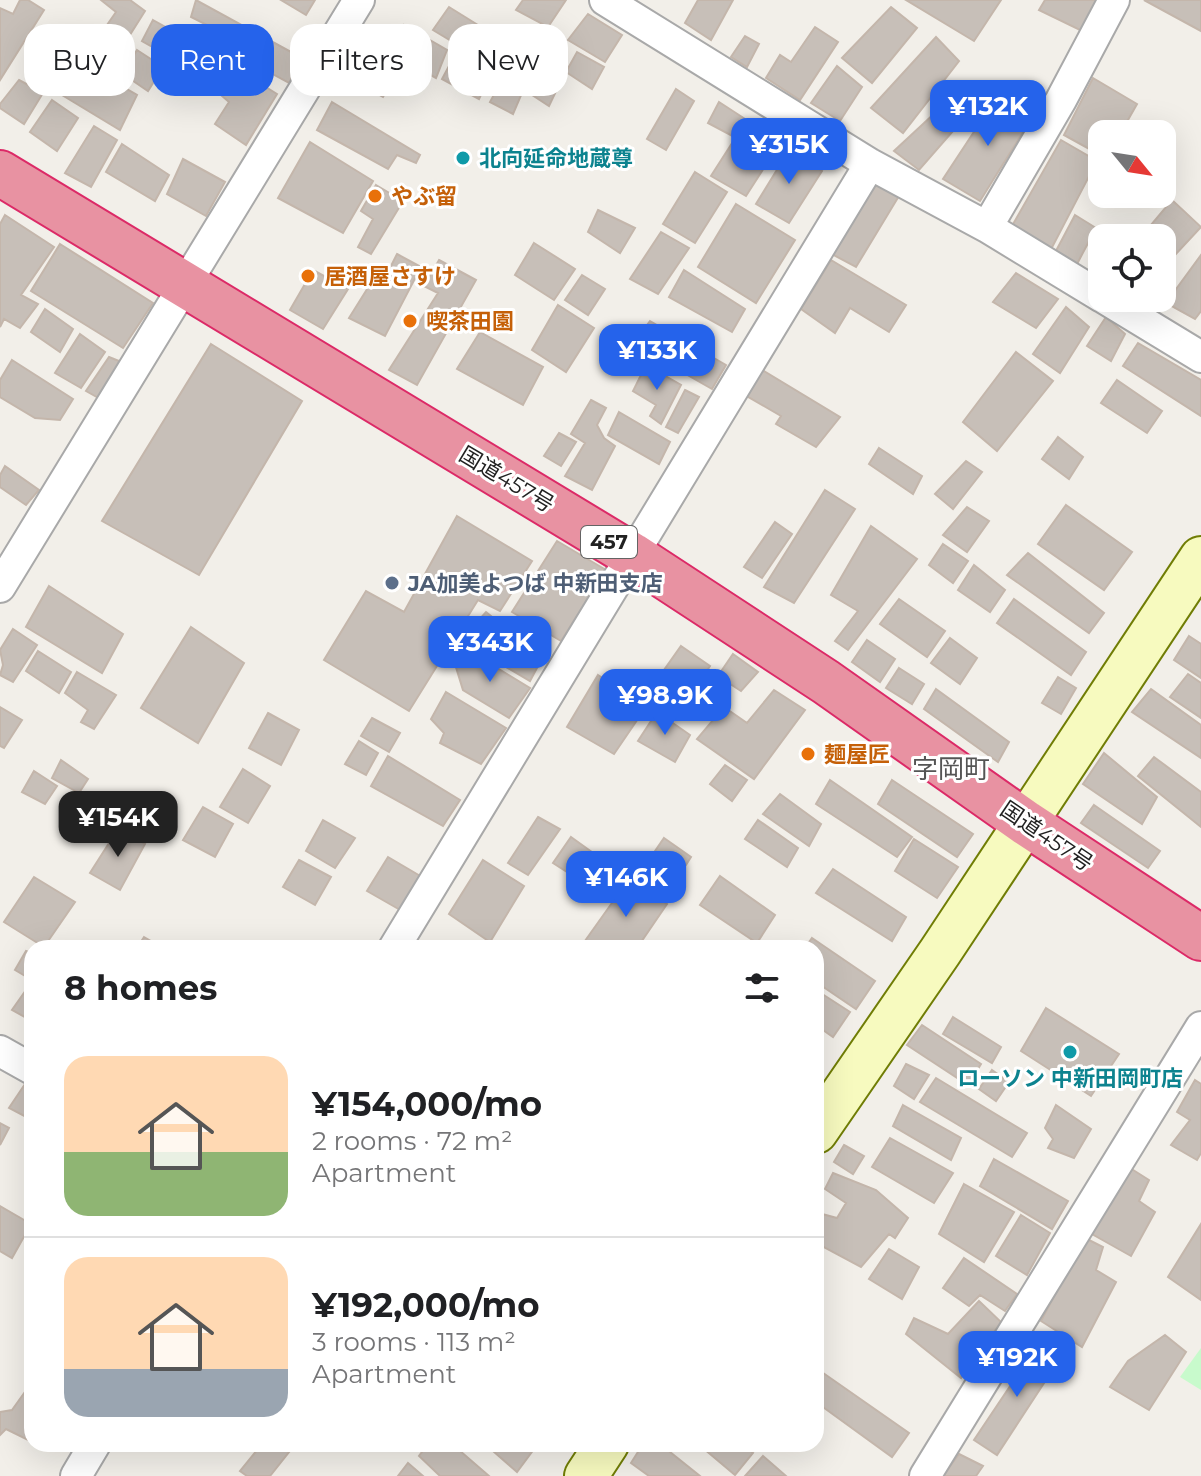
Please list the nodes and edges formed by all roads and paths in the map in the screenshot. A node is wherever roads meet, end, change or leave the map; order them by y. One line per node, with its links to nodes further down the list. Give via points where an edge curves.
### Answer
1 (359, 0): 7 (street)
2 (605, 0): 4 (street)
3 (1114, 0): 6 (street)
4 (870, 164): 6 (street); 11 (street)
5 (0, 173): 7 (highway, 国道457号 / 457)
6 (987, 227): 8 (street)
7 (184, 284): 11 (highway, 国道457号 / 457); 13 (street)
8 (1088, 288)
9 (1128, 312): 10 (street)
10 (1201, 357)
11 (632, 555): 14 (highway, 国道457号 / 457, via 826,682); 16 (street)
12 (1201, 558): 14 (street)
13 (0, 587)
14 (1026, 823): 15 (highway, 国道457号 / 457); 20 (street)
15 (1201, 938)
16 (399, 940)
17 (1201, 1027): 25 (street)
18 (0, 1051): 19 (street)
19 (24, 1064)
20 (824, 1120)
21 (91, 1452): 23 (street)
22 (602, 1452): 24 (street)
23 (81, 1474)
24 (586, 1476)
25 (925, 1476)

